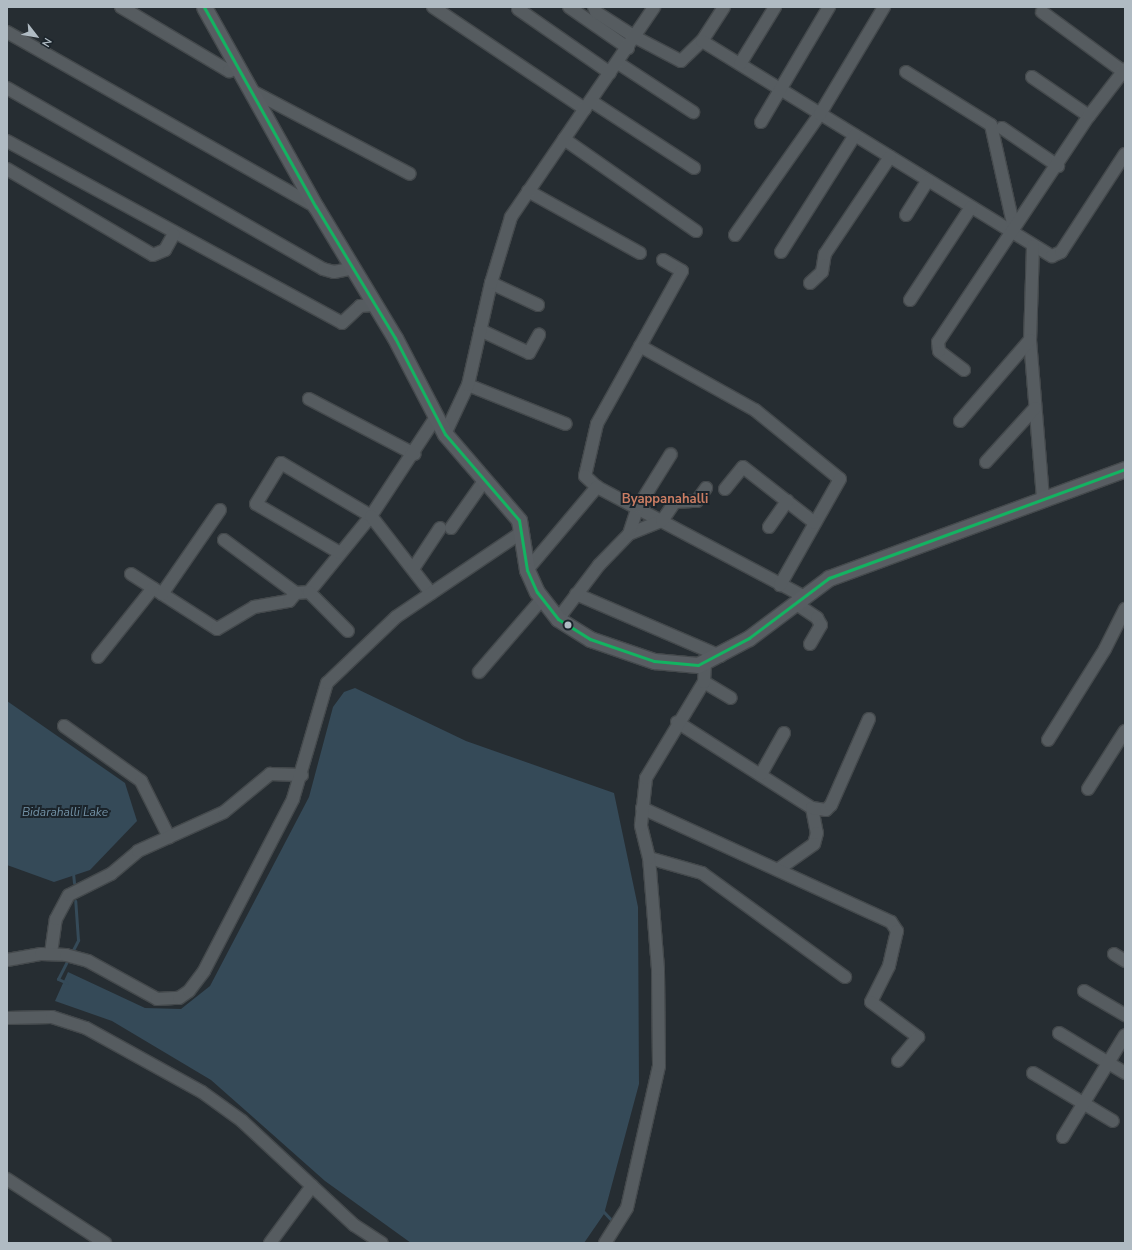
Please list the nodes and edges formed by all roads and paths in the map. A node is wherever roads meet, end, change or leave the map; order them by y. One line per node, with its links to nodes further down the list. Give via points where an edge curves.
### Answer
1 (121, 7): 20 (street, via 229,71)
2 (204, 7): 20 (main road)
3 (433, 7): 28 (street)
4 (569, 7): 13 (street)
5 (594, 7): 13 (street)
6 (654, 7): 15 (street)
7 (724, 7): 16 (street)
8 (775, 7): 19 (street)
9 (829, 7): 26 (street)
10 (884, 7): 30 (street)
11 (518, 9): 23 (street)
12 (1042, 12): 21 (street)
13 (603, 23): 15 (street); 17 (street)
14 (7, 32): 45 (street)
15 (635, 37): 16 (street, via 681,61); 17 (street)
16 (702, 41): 19 (street)
17 (628, 48): 18 (street)
18 (618, 62): 23 (street); 29 (street)
19 (740, 64): 26 (street)
20 (239, 68): 27 (main road)
21 (1124, 70): 31 (street)
22 (906, 72): 48 (street, via 991,125)
23 (610, 73): 28 (street)
24 (1032, 77): 31 (street)
25 (7, 88): 56 (street, via 323,269 334,272)
26 (780, 89): 30 (street); 32 (street)
27 (252, 91): 42 (street); 45 (main road)
28 (588, 105): 35 (street); 40 (street)
29 (693, 112)
30 (820, 114): 34 (street); 51 (street)
31 (1089, 116): 39 (street)
32 (761, 122)
33 (1002, 128): 39 (street)
34 (855, 135): 38 (street); 53 (street)
35 (564, 138): 44 (street); 49 (street)
36 (7, 141): 50 (street)
37 (1125, 154): 52 (street, via 1059,254 1048,255)
38 (890, 157): 43 (street); 58 (street, via 826,254 822,272)
39 (1058, 166): 48 (street)
40 (694, 168)
41 (7, 169): 50 (street, via 153,255 165,250)
42 (410, 174)
43 (928, 180): 46 (street); 47 (street)
44 (528, 191): 54 (street); 57 (street, via 511,217)
45 (316, 207): 56 (main road)
46 (971, 207): 48 (street); 59 (street)
47 (906, 215)
48 (1012, 230): 52 (street); 66 (street, via 938,342 939,351)
49 (696, 231)
50 (174, 234): 60 (street, via 342,323 360,306)
51 (735, 235)
52 (1033, 246): 64 (street)
53 (781, 252)
54 (640, 253)
55 (663, 260): 65 (street, via 682,271)
56 (354, 268): 60 (main road)
57 (491, 282): 61 (street); 62 (street)
58 (810, 283)
59 (910, 300)
60 (376, 305): 70 (main road)
61 (538, 305)
62 (480, 330): 63 (street, via 529,353); 67 (street)
63 (539, 335)
64 (1030, 340): 69 (street); 71 (street)
65 (640, 346): 79 (street, via 594,431 584,471); 88 (street, via 755,410 840,479)
66 (964, 370)
67 (468, 384): 72 (street); 73 (street)
68 (309, 398): 74 (street)
69 (1035, 408): 76 (street); 82 (street)
70 (436, 417): 73 (main road); 74 (street)
71 (960, 421)
72 (566, 424)
73 (446, 434): 78 (main road)
74 (414, 454): 86 (street)
75 (671, 454): 84 (street)
76 (986, 462)
77 (1125, 469): 82 (main road)
78 (484, 481): 90 (main road, via 515,514); 94 (street)
79 (597, 488): 84 (street); 95 (street)
80 (706, 488): 87 (street, via 697,502 675,502)
81 (725, 489): 83 (street, via 743,467)
82 (1042, 499): 103 (main road, via 849,570 823,581)
83 (787, 501): 88 (street); 89 (street)
84 (638, 507): 87 (street); 91 (street)
85 (220, 510): 98 (street)
86 (371, 516): 93 (street); 93 (street, via 281,463 256,504); 94 (street)
87 (662, 521): 91 (street); 97 (street)
88 (815, 523): 97 (street)
89 (769, 527)
90 (522, 532): 95 (main road); 100 (street)
91 (629, 534): 101 (street)
92 (224, 540): 99 (street)
93 (340, 554): 99 (street)
94 (413, 569): 100 (street)
95 (528, 570): 102 (main road)
96 (131, 574): 98 (street)
97 (780, 585): 103 (street)
98 (157, 591): 99 (street, via 217,629 254,607 289,601); 109 (street)
99 (302, 593): 106 (street)
100 (431, 593): 121 (street, via 382,628 327,683 320,697)
101 (576, 594): 105 (street); 108 (street)
102 (542, 599): 105 (main road); 111 (street)
103 (799, 600): 107 (street, via 821,625); 108 (main road)
104 (1125, 609): 119 (street, via 1105,648)
105 (558, 619): 110 (main road, via 590,639 641,657 678,665)
106 (348, 631)
107 (810, 644)
108 (720, 656): 110 (main road)
109 (98, 657)
110 (705, 663): 112 (street)
111 (479, 672)
112 (704, 682): 113 (street); 115 (street)
113 (731, 698)
114 (869, 719): 124 (street, via 832,805 826,810)
115 (677, 722): 120 (street); 123 (street, via 646,778)
116 (64, 726): 125 (street, via 141,781)
117 (1125, 731): 122 (street)
118 (784, 733): 120 (street)
119 (1048, 740)
120 (761, 774): 124 (street)
121 (302, 775): 125 (street, via 270,774 224,812); 128 (street, via 204,971 189,991 179,998 157,998 88,962 66,955)
122 (1088, 789)
123 (642, 808): 126 (street, via 641,833); 127 (street)
124 (812, 808): 127 (street, via 817,833 814,844)
125 (169, 837): 128 (street, via 138,851 111,874 69,896 56,919)
126 (649, 858): 132 (street, via 702,874); 150 (street, via 658,969 659,1066 628,1205)
127 (779, 869): 138 (street, via 858,905 894,926 897,931 889,966 871,1002 918,1036)
128 (51, 954): 130 (street)
129 (1114, 954): 131 (street)
130 (7, 960)
131 (1125, 961)
132 (845, 977)
133 (1084, 992): 134 (street)
134 (1125, 1016)
135 (7, 1018): 146 (street, via 52,1017 97,1033 215,1102)
136 (1059, 1033): 139 (street)
137 (1125, 1035): 139 (street)
138 (898, 1061)
139 (1108, 1063): 141 (street); 142 (street)
140 (1033, 1073): 142 (street)
141 (1125, 1073)
142 (1084, 1103): 143 (street); 144 (street)
143 (1114, 1121)
144 (1063, 1137)
145 (7, 1179): 149 (street)
146 (312, 1186): 147 (street); 148 (street)
147 (275, 1241)
148 (375, 1242)
149 (105, 1243)
150 (605, 1243)

